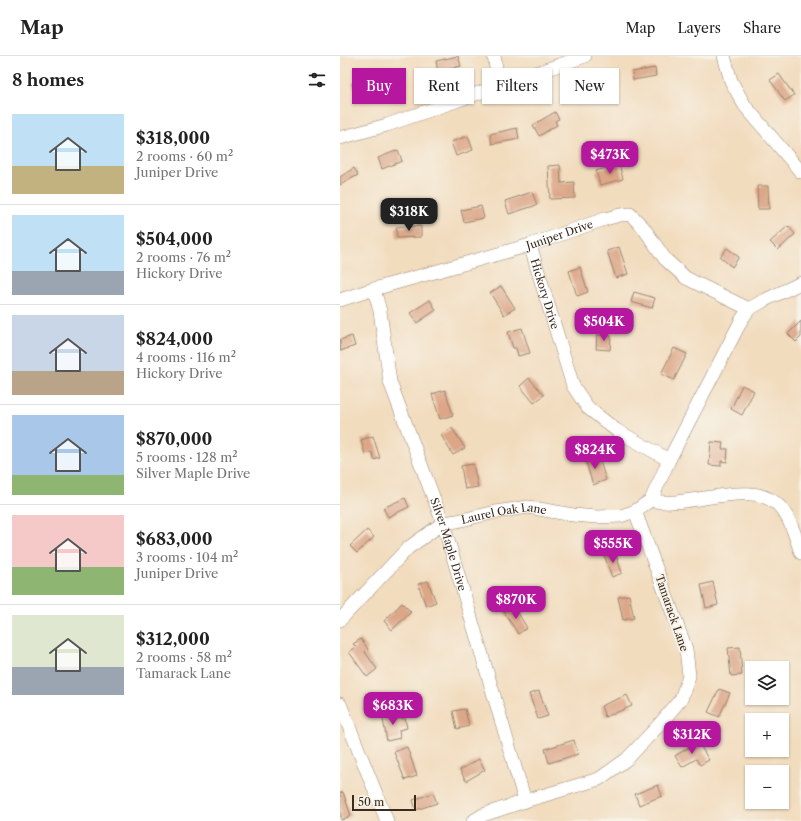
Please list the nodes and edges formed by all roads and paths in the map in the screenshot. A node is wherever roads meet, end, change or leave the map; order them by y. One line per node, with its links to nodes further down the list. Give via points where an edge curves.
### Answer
1 (494, 56): 4 (street)
2 (585, 56): 5 (street)
3 (724, 56): 8 (street, via 731,81 745,106)
4 (496, 68)
5 (551, 68)
6 (482, 92): 7 (street, via 387,125)
7 (340, 138)
8 (801, 172)
9 (530, 245): 11 (street, Juniper Drive); 13 (street, Juniper Drive, via 605,219 630,214 643,227 665,259 686,278); 14 (street, Hickory Drive, via 573,386 588,408 616,430)
10 (801, 283): 13 (street)
11 (374, 289): 12 (street, Juniper Drive); 17 (street, Silver Maple Drive, via 380,311 390,382)
12 (340, 300)
13 (750, 309): 14 (street, via 731,339)
14 (669, 460): 15 (street)
15 (651, 500): 16 (street); 18 (street, via 670,503 746,494 768,498 781,508 790,522)
16 (635, 512): 17 (street, Laurel Oak Lane, via 597,518 528,507); 21 (street, Tamarack Lane, via 686,649 690,676 681,698 627,759 599,779)
17 (443, 523): 19 (street, Laurel Oak Lane, via 408,548); 21 (street, Silver Maple Drive)
18 (801, 553)
19 (340, 620)
20 (340, 704): 22 (street)
21 (525, 801): 23 (street, via 483,815)
22 (387, 821)
23 (473, 821)

